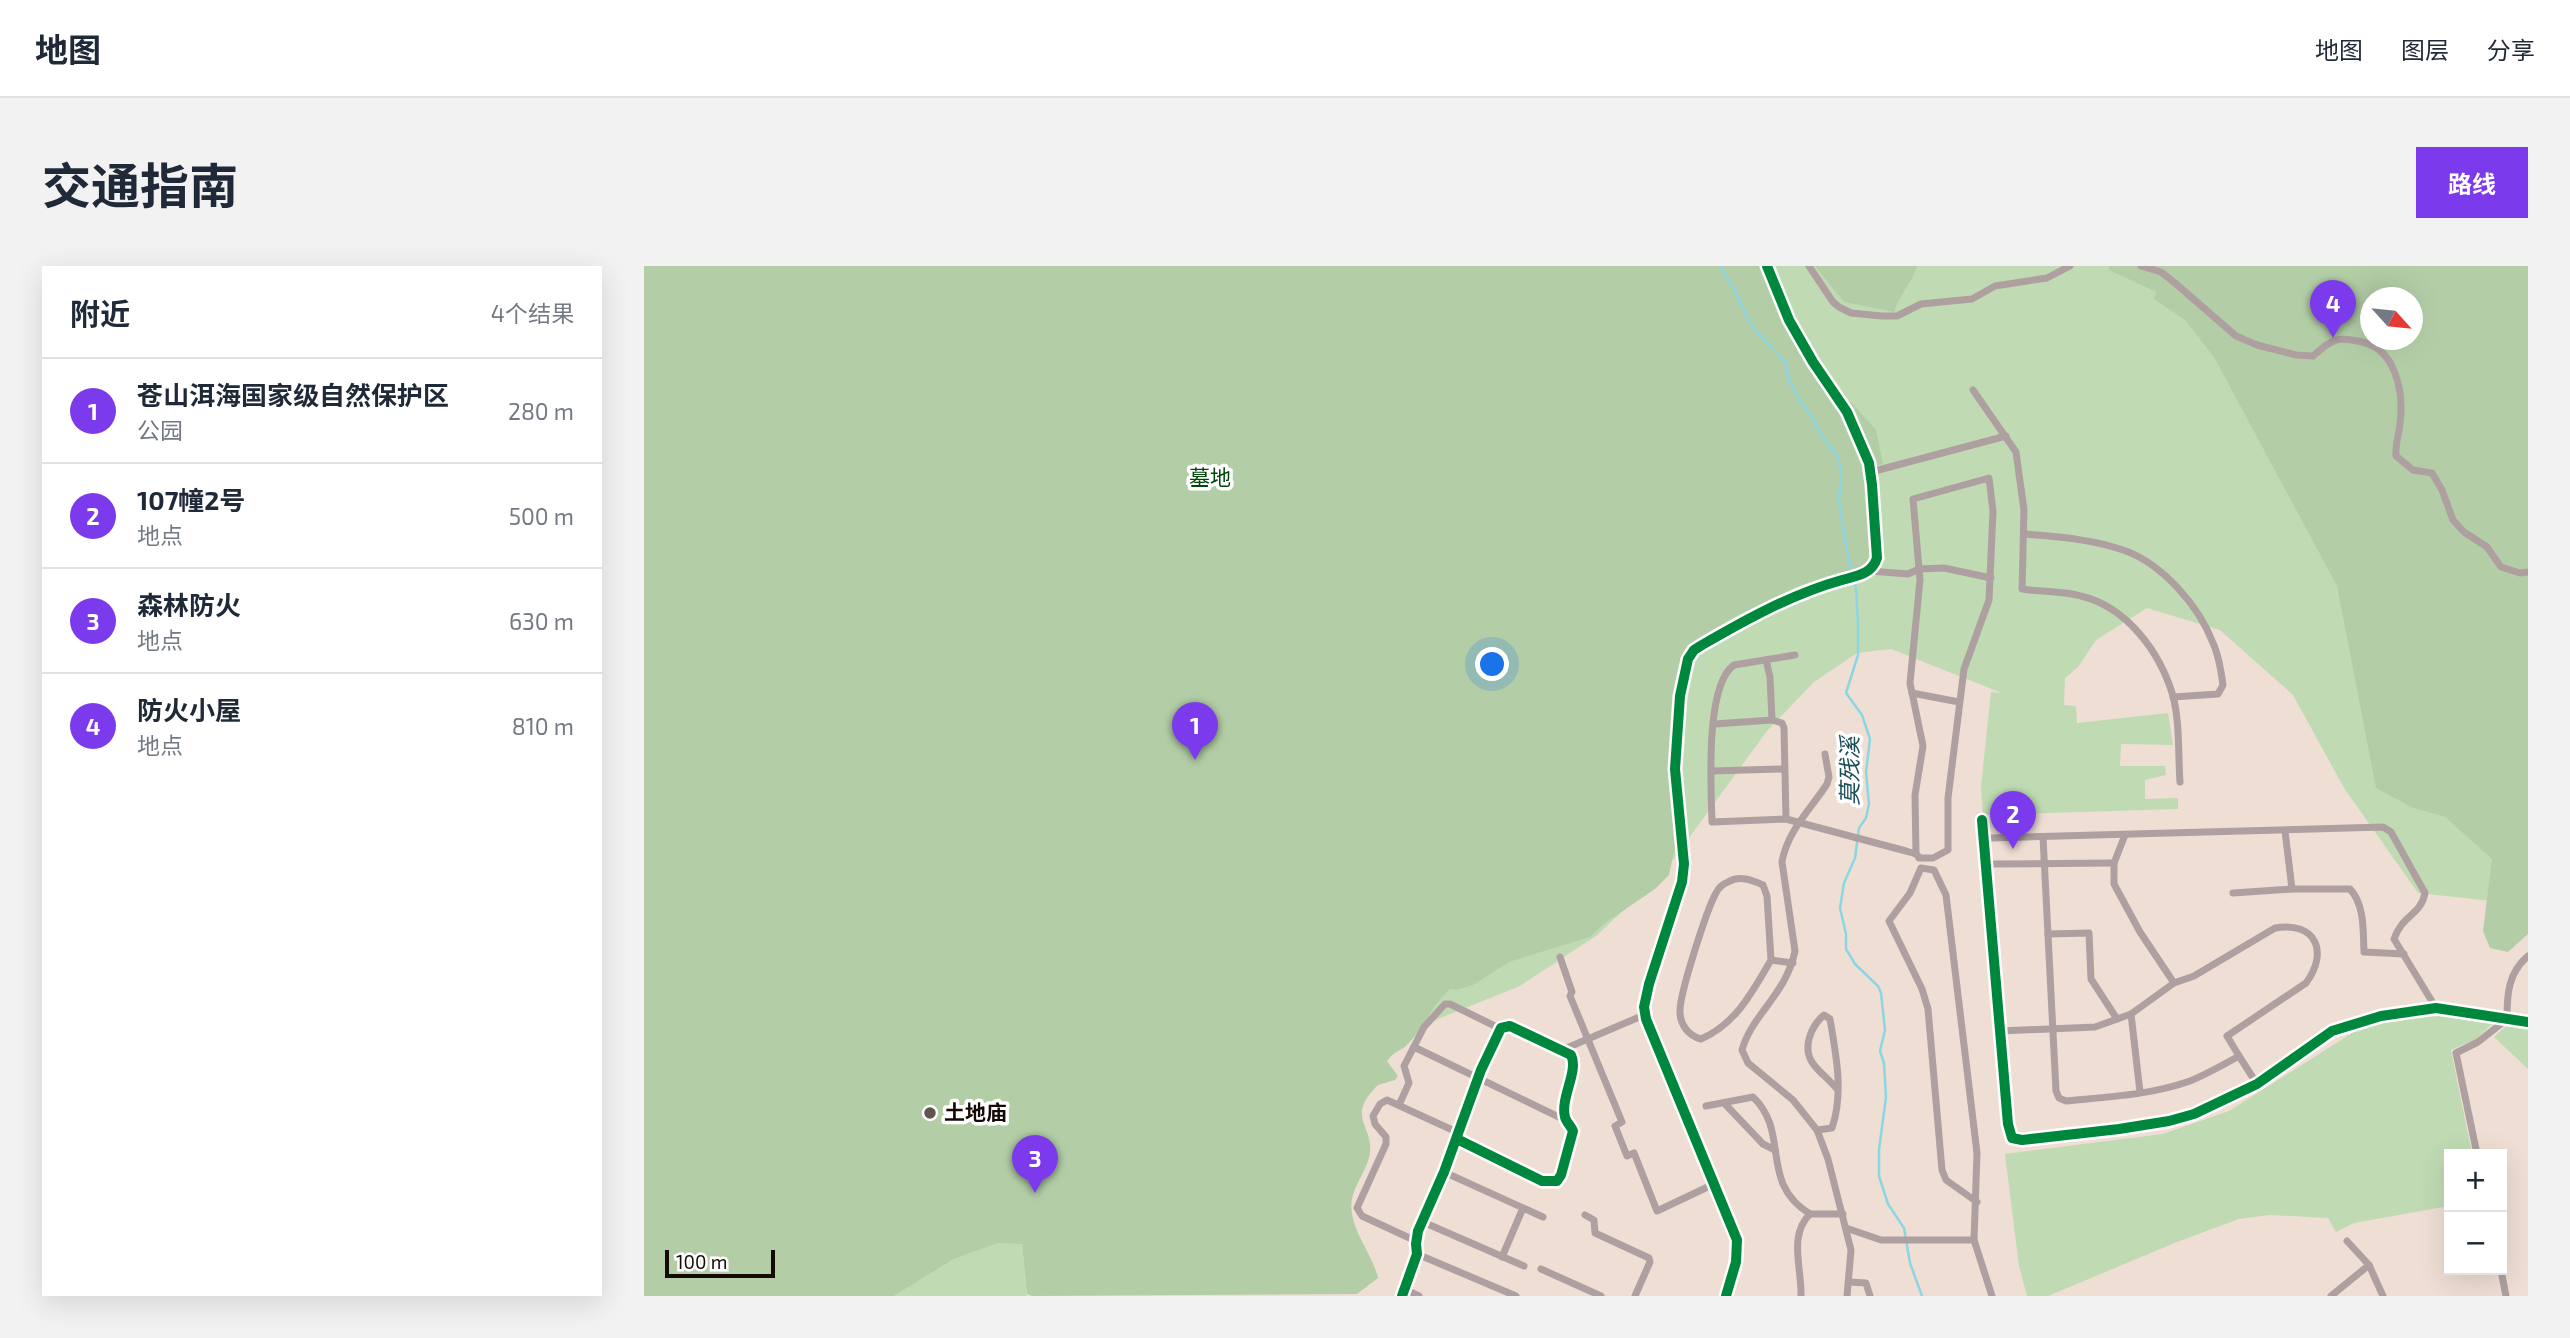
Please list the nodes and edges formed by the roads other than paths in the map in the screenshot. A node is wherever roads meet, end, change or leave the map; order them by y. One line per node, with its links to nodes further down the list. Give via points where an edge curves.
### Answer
1 (1767, 266): 7 (street, via 1799,340 1847,412)
2 (1809, 266): 3 (street, via 1839,307 1882,316 1897,316 1921,304 1972,299 1995,286 2047,278)
3 (2070, 266)
4 (2141, 266): 11 (street, via 2161,272 2236,336 2258,345 2313,356 2342,337 2372,344 2387,356 2397,379 2400,422 2396,456 2413,470 2432,473 2453,520 2487,547 2501,567)
5 (1973, 390): 6 (street)
6 (2006, 436): 7 (street); 8 (street, via 2016,452 2021,476)
7 (1871, 472): 10 (street, via 1878,552)
8 (2024, 534): 16 (street, via 2022,589 2080,596 2107,606 2131,624 2154,653); 16 (street, via 2077,539 2128,552 2182,592 2212,640 2223,685 2218,694)
9 (1919, 569): 10 (street, via 1908,574); 12 (street, via 1944,568); 12 (street, via 1913,499 1989,478); 15 (street, via 1909,668)
10 (1868, 572): 49 (street, via 1753,615 1694,650 1688,659 1680,696 1675,769 1683,876 1645,998)
11 (2528, 572)
12 (1991, 578): 17 (street, via 1989,600 1964,669)
13 (1795, 656): 14 (street)
14 (1766, 660): 18 (street); 19 (street, via 1728,670 1715,700)
15 (1912, 693): 17 (street); 31 (street, via 1923,746 1915,794)
16 (2173, 697): 23 (street)
17 (1959, 702): 32 (street, via 1948,798 1948,850)
18 (1772, 720): 19 (street); 21 (street, via 1784,727)
19 (1714, 724): 22 (street)
20 (1825, 754): 26 (street, via 1828,784)
21 (1784, 769): 22 (street); 24 (street)
22 (1711, 771): 24 (street, via 1712,822)
23 (2180, 782)
24 (1786, 819): 26 (street)
25 (1982, 820): 55 (street)
26 (1798, 824): 31 (street); 45 (street, via 1782,862)
27 (2285, 831): 28 (street); 38 (street); 41 (street, via 2367,826 2390,832 2425,893 2423,903 2398,929 2395,939)
28 (2125, 835): 29 (street); 33 (street)
29 (2043, 837): 30 (street); 35 (street)
30 (1991, 838)
31 (1918, 856): 32 (street); 36 (street)
32 (1933, 858): 37 (street)
33 (2114, 863): 35 (street); 46 (street, via 2113,884)
34 (1994, 864): 35 (street)
35 (2045, 864): 40 (street)
36 (1921, 868): 37 (street); 74 (street, via 1910,893 1889,921 1923,989 1928,1009 1942,1170 1946,1180)
37 (1934, 870): 74 (street, via 1946,895 1953,946 1977,1153)
38 (2292, 889): 39 (street); 41 (street, via 2350,889 2357,897 2364,952)
39 (2233, 893)
40 (2048, 934): 51 (street, via 2089,933 2091,979); 54 (street)
41 (2404, 954): 47 (street)
42 (2528, 956): 50 (street, via 2511,978)
43 (1560, 957): 56 (street)
44 (1771, 960): 44 (street, via 1763,885 1750,878 1730,880 1717,890 1709,907 1679,1012 1684,1027 1701,1039 1727,1025); 45 (street)
45 (1793, 962): 68 (street, via 1785,983 1742,1050 1748,1063 1793,1100)
46 (2174, 984): 48 (street); 59 (street, via 2275,928 2301,927 2313,938 2318,960 2306,983 2227,1036)
47 (2436, 1007): 50 (street); 61 (street, via 2381,1016 2332,1031)
48 (2131, 1014): 51 (street); 63 (street)
49 (1644, 1015): 56 (street); 73 (street)
50 (2507, 1018): 52 (street); 70 (street, via 2456,1053)
51 (2117, 1019): 54 (street, via 2095,1027)
52 (2528, 1022)
53 (1501, 1028): 57 (street, via 1447,1003 1428,1021); 58 (street, via 1510,1026); 60 (street)
54 (2053, 1028): 55 (street); 63 (street, via 2059,1098 2066,1101)
55 (2000, 1031): 61 (street, via 2010,1135 2017,1140 2169,1121)
56 (1588, 1039): 58 (street); 73 (street, via 1622,1122 1615,1126 1627,1156 1634,1153 1657,1211)
57 (1414, 1048): 60 (street); 65 (street, via 1404,1066 1409,1083)
58 (1562, 1050): 67 (street, via 1574,1063 1564,1113)
59 (2239, 1056): 61 (street); 63 (street, via 2189,1081)
60 (1477, 1079): 67 (street); 69 (street)
61 (2257, 1084)
62 (1837, 1089): 62 (street, via 1830,1019 1824,1015 1814,1024 1808,1043 1812,1063); 68 (street, via 1832,1128)
63 (2140, 1092)
64 (1725, 1104): 66 (street); 71 (street); 71 (street, via 1753,1097 1763,1107)
65 (1399, 1105): 69 (street); 83 (street, via 1382,1101 1373,1116 1386,1144 1357,1208 1362,1216)
66 (1706, 1107)
67 (1567, 1121): 69 (street, via 1573,1132 1561,1175 1553,1182 1542,1181)
68 (1818, 1130): 77 (street)
69 (1458, 1136): 72 (street)
70 (2476, 1149)
71 (1775, 1150): 76 (street, via 1778,1176 1794,1205)
72 (1444, 1172): 75 (street); 80 (street)
73 (1714, 1184): 97 (street, via 1738,1247)
74 (1977, 1202): 82 (street)
75 (1522, 1208): 79 (street); 86 (street)
76 (1810, 1214): 77 (street); 98 (street, via 1797,1234)
77 (1843, 1214): 81 (street)
78 (1586, 1215): 96 (street, via 1594,1220 1595,1233 1649,1258)
79 (1543, 1217)
80 (1423, 1222): 83 (street); 86 (street)
81 (1846, 1228): 82 (street, via 1881,1240); 91 (street, via 1851,1250)
82 (1974, 1240): 101 (street)
83 (1416, 1241): 85 (street)
84 (2347, 1241): 87 (street)
85 (1417, 1254): 92 (street); 94 (street)
86 (1503, 1257): 88 (street)
87 (2369, 1265): 102 (street); 103 (street)
88 (1524, 1266)
89 (1541, 1269): 95 (street)
90 (2502, 1275): 104 (street)
91 (1849, 1282): 99 (street); 100 (street, via 1866,1283)
92 (1403, 1293): 93 (street)
93 (1419, 1296)
94 (1516, 1296)
95 (1601, 1296)
96 (1635, 1296)
97 (1726, 1296)
98 (1801, 1296)
99 (1847, 1296)
100 (1870, 1296)
101 (1992, 1296)
102 (2331, 1296)
103 (2383, 1296)
104 (2506, 1296)

